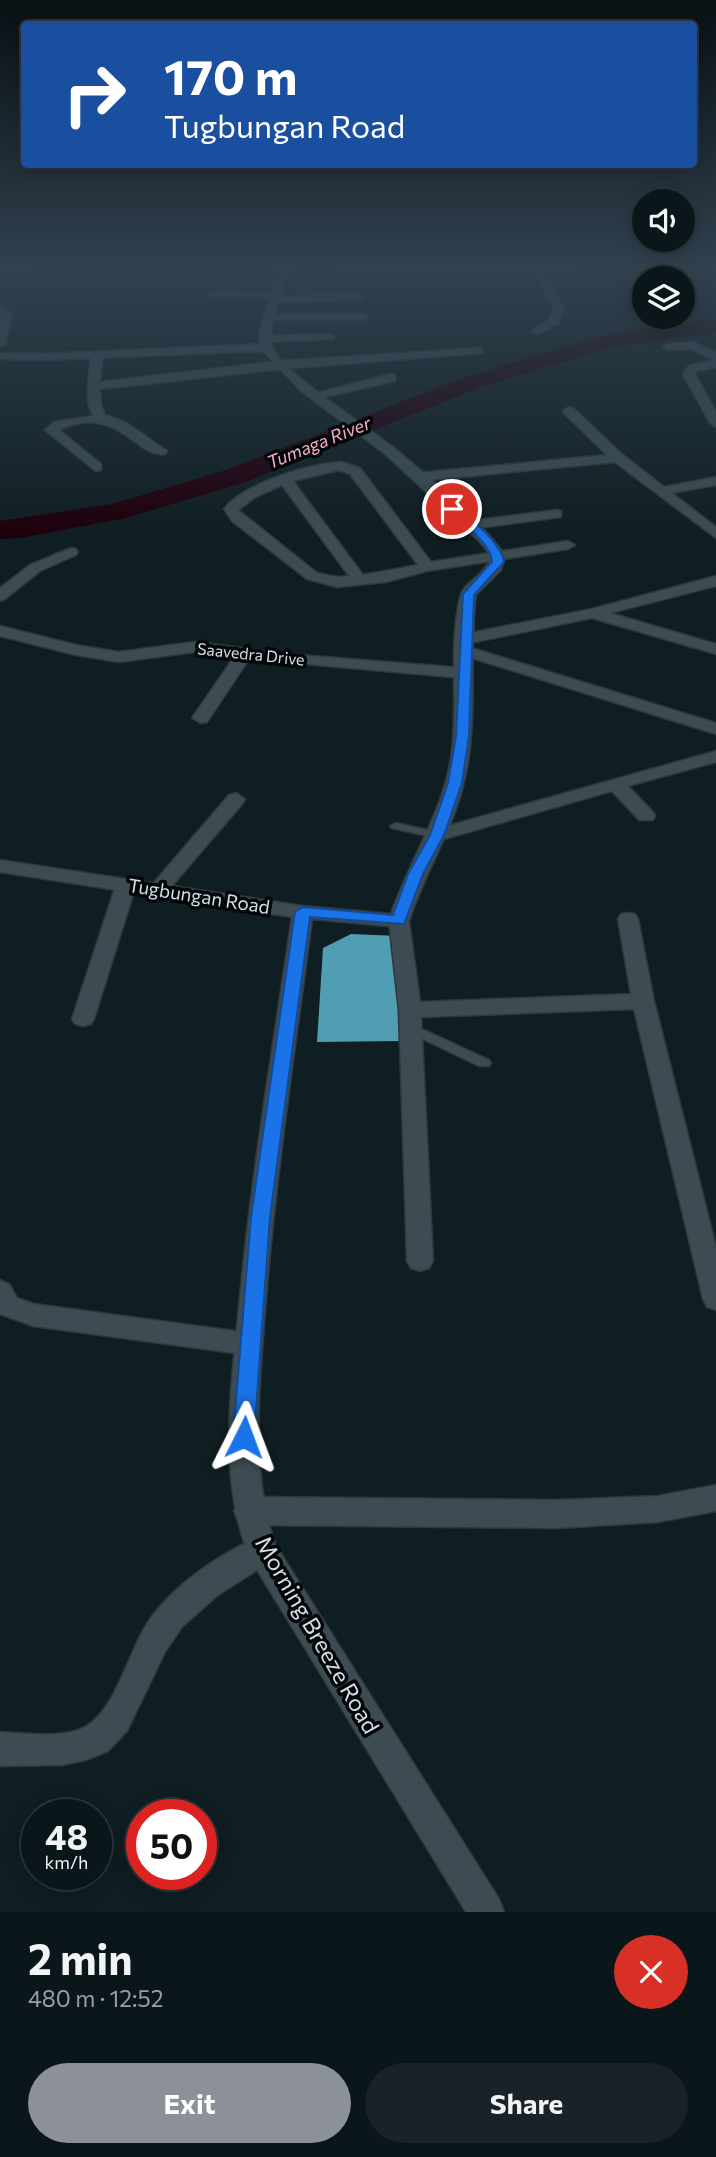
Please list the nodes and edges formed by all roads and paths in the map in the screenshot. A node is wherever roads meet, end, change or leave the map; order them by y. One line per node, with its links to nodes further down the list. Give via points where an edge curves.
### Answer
1 (97, 357): 8 (street)
2 (275, 357): 5 (street)
3 (390, 357): 5 (street)
4 (716, 363): 13 (street, via 693,368 689,374)
5 (280, 365): 6 (street); 10 (street)
6 (227, 371): 8 (street); 9 (street)
7 (391, 378): 10 (street)
8 (95, 386): 12 (street, via 95,409)
9 (238, 386)
10 (315, 395): 17 (street, via 371,435)
11 (569, 411): 15 (street)
12 (101, 418): 14 (street); 16 (street, via 51,430)
13 (716, 423)
14 (160, 451)
15 (618, 458): 17 (street); 20 (street)
16 (96, 467)
17 (418, 477): 24 (street)
18 (286, 481): 29 (street, via 329,467 349,467); 30 (street); 30 (street, via 237,501 231,513 312,576 337,582)
19 (716, 481): 20 (street)
20 (663, 491): 23 (street)
21 (716, 511): 23 (street)
22 (556, 514): 24 (street)
23 (693, 516): 25 (street)
24 (470, 525): 28 (street)
25 (716, 534)
26 (568, 545): 28 (street)
27 (71, 552): 32 (street, via 35,568)
28 (498, 555): 29 (street); 35 (street, via 496,567 468,594)
29 (427, 567): 30 (street)
30 (359, 580)
31 (716, 581): 33 (street)
32 (0, 596)
33 (593, 613): 35 (street); 36 (street)
34 (0, 631): 37 (street, Saavedra Drive, via 110,657 181,647)
35 (465, 645): 38 (street); 40 (street)
36 (716, 649)
37 (244, 654): 38 (street, Saavedra Drive); 39 (street)
38 (463, 673): 46 (street, via 460,758)
39 (201, 718)
40 (716, 729)
41 (716, 755): 42 (street)
42 (616, 784): 44 (street); 46 (street)
43 (236, 799): 49 (street)
44 (646, 816)
45 (396, 826): 46 (lane)
46 (437, 835): 52 (street)
47 (0, 866): 48 (street, Tugbungan Road)
48 (126, 885): 49 (street, Tugbungan Road); 55 (street)
49 (158, 890): 50 (street, Tugbungan Road)
50 (303, 912): 52 (street, Tugbungan Road); 60 (street, Morning Breeze Road, via 260,1217)
51 (628, 919): 53 (street)
52 (399, 921): 54 (street)
53 (643, 1001): 54 (street); 59 (street)
54 (410, 1018): 56 (lane); 57 (street)
55 (83, 1019)
56 (484, 1063)
57 (420, 1261)
58 (0, 1291): 60 (street, via 8,1306 33,1315)
59 (716, 1299)
60 (249, 1344): 62 (street, Morning Breeze Road, via 244,1437)
61 (716, 1498): 62 (street, via 658,1508 558,1514)
62 (249, 1511): 63 (street, Morning Breeze Road)
63 (262, 1550): 64 (street, via 211,1582 161,1629 123,1706 100,1737 70,1747); 65 (street, Morning Breeze Road)
64 (0, 1749)
65 (486, 1912)

